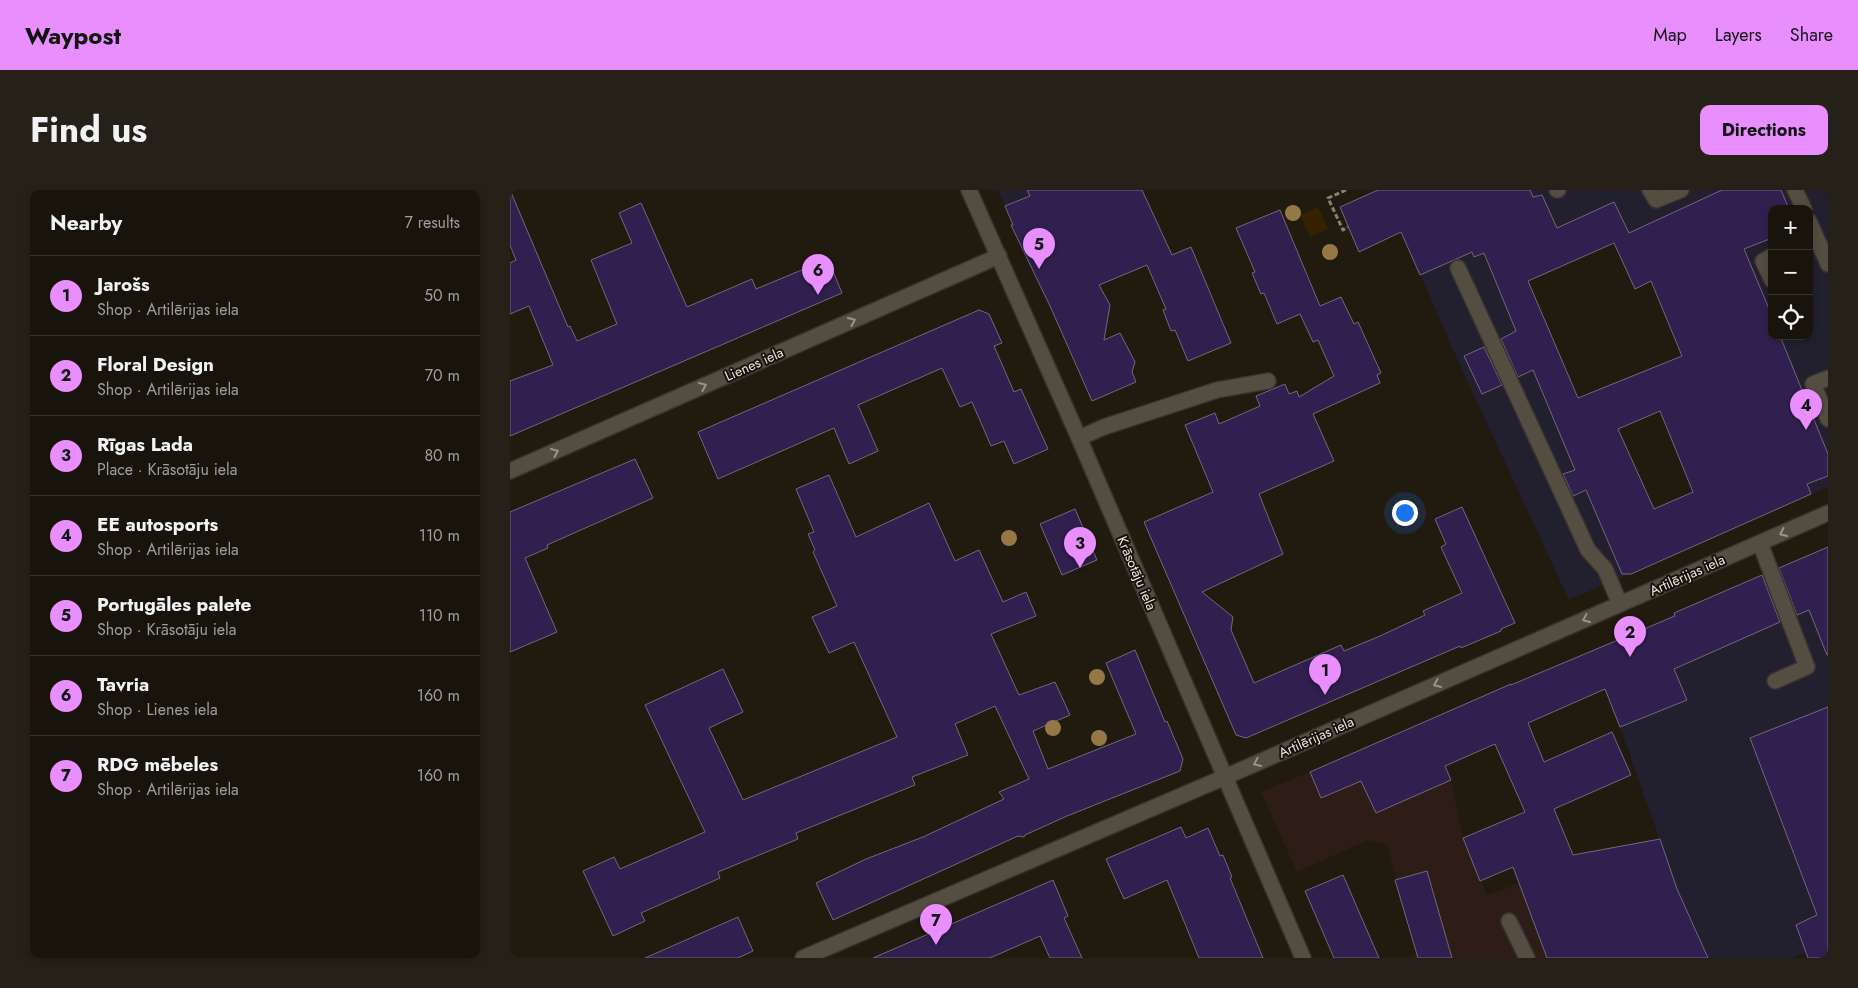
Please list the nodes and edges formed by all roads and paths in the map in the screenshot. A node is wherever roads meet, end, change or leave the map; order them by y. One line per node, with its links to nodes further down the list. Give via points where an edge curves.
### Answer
1 (969, 190): 9 (street, Krāsotāju iela)
2 (1346, 190): 7 (path, via 1328,198 1343,230)
3 (1650, 190): 4 (street, via 1656,200)
4 (1681, 190)
5 (1796, 190): 6 (street)
6 (1802, 205)
7 (1348, 227)
8 (1813, 238): 11 (street)
9 (999, 256): 17 (street, Krāsotāju iela); 18 (street, Lienes iela, one-way to 9)
10 (1768, 258): 13 (street, via 1763,261)
11 (1828, 264)
12 (1458, 268): 21 (street, via 1588,550 1605,570)
13 (1768, 272)
14 (1828, 378): 16 (street, via 1813,384)
15 (1268, 380): 17 (street, via 1217,390)
16 (1828, 419)
17 (1079, 438): 23 (street, Krāsotāju iela)
18 (510, 471)
19 (1828, 513): 20 (street, Artilērijas iela, one-way to 20)
20 (1760, 543): 21 (street, Artilērijas iela); 22 (street, via 1808,667)
21 (1620, 604): 23 (street, Artilērijas iela, one-way to 23)
22 (1775, 680)
23 (1225, 777): 25 (street, Artilērijas iela); 26 (street, Krāsotāju iela)
24 (1509, 920): 27 (street)
25 (804, 958)
26 (1303, 958)
27 (1527, 958)

